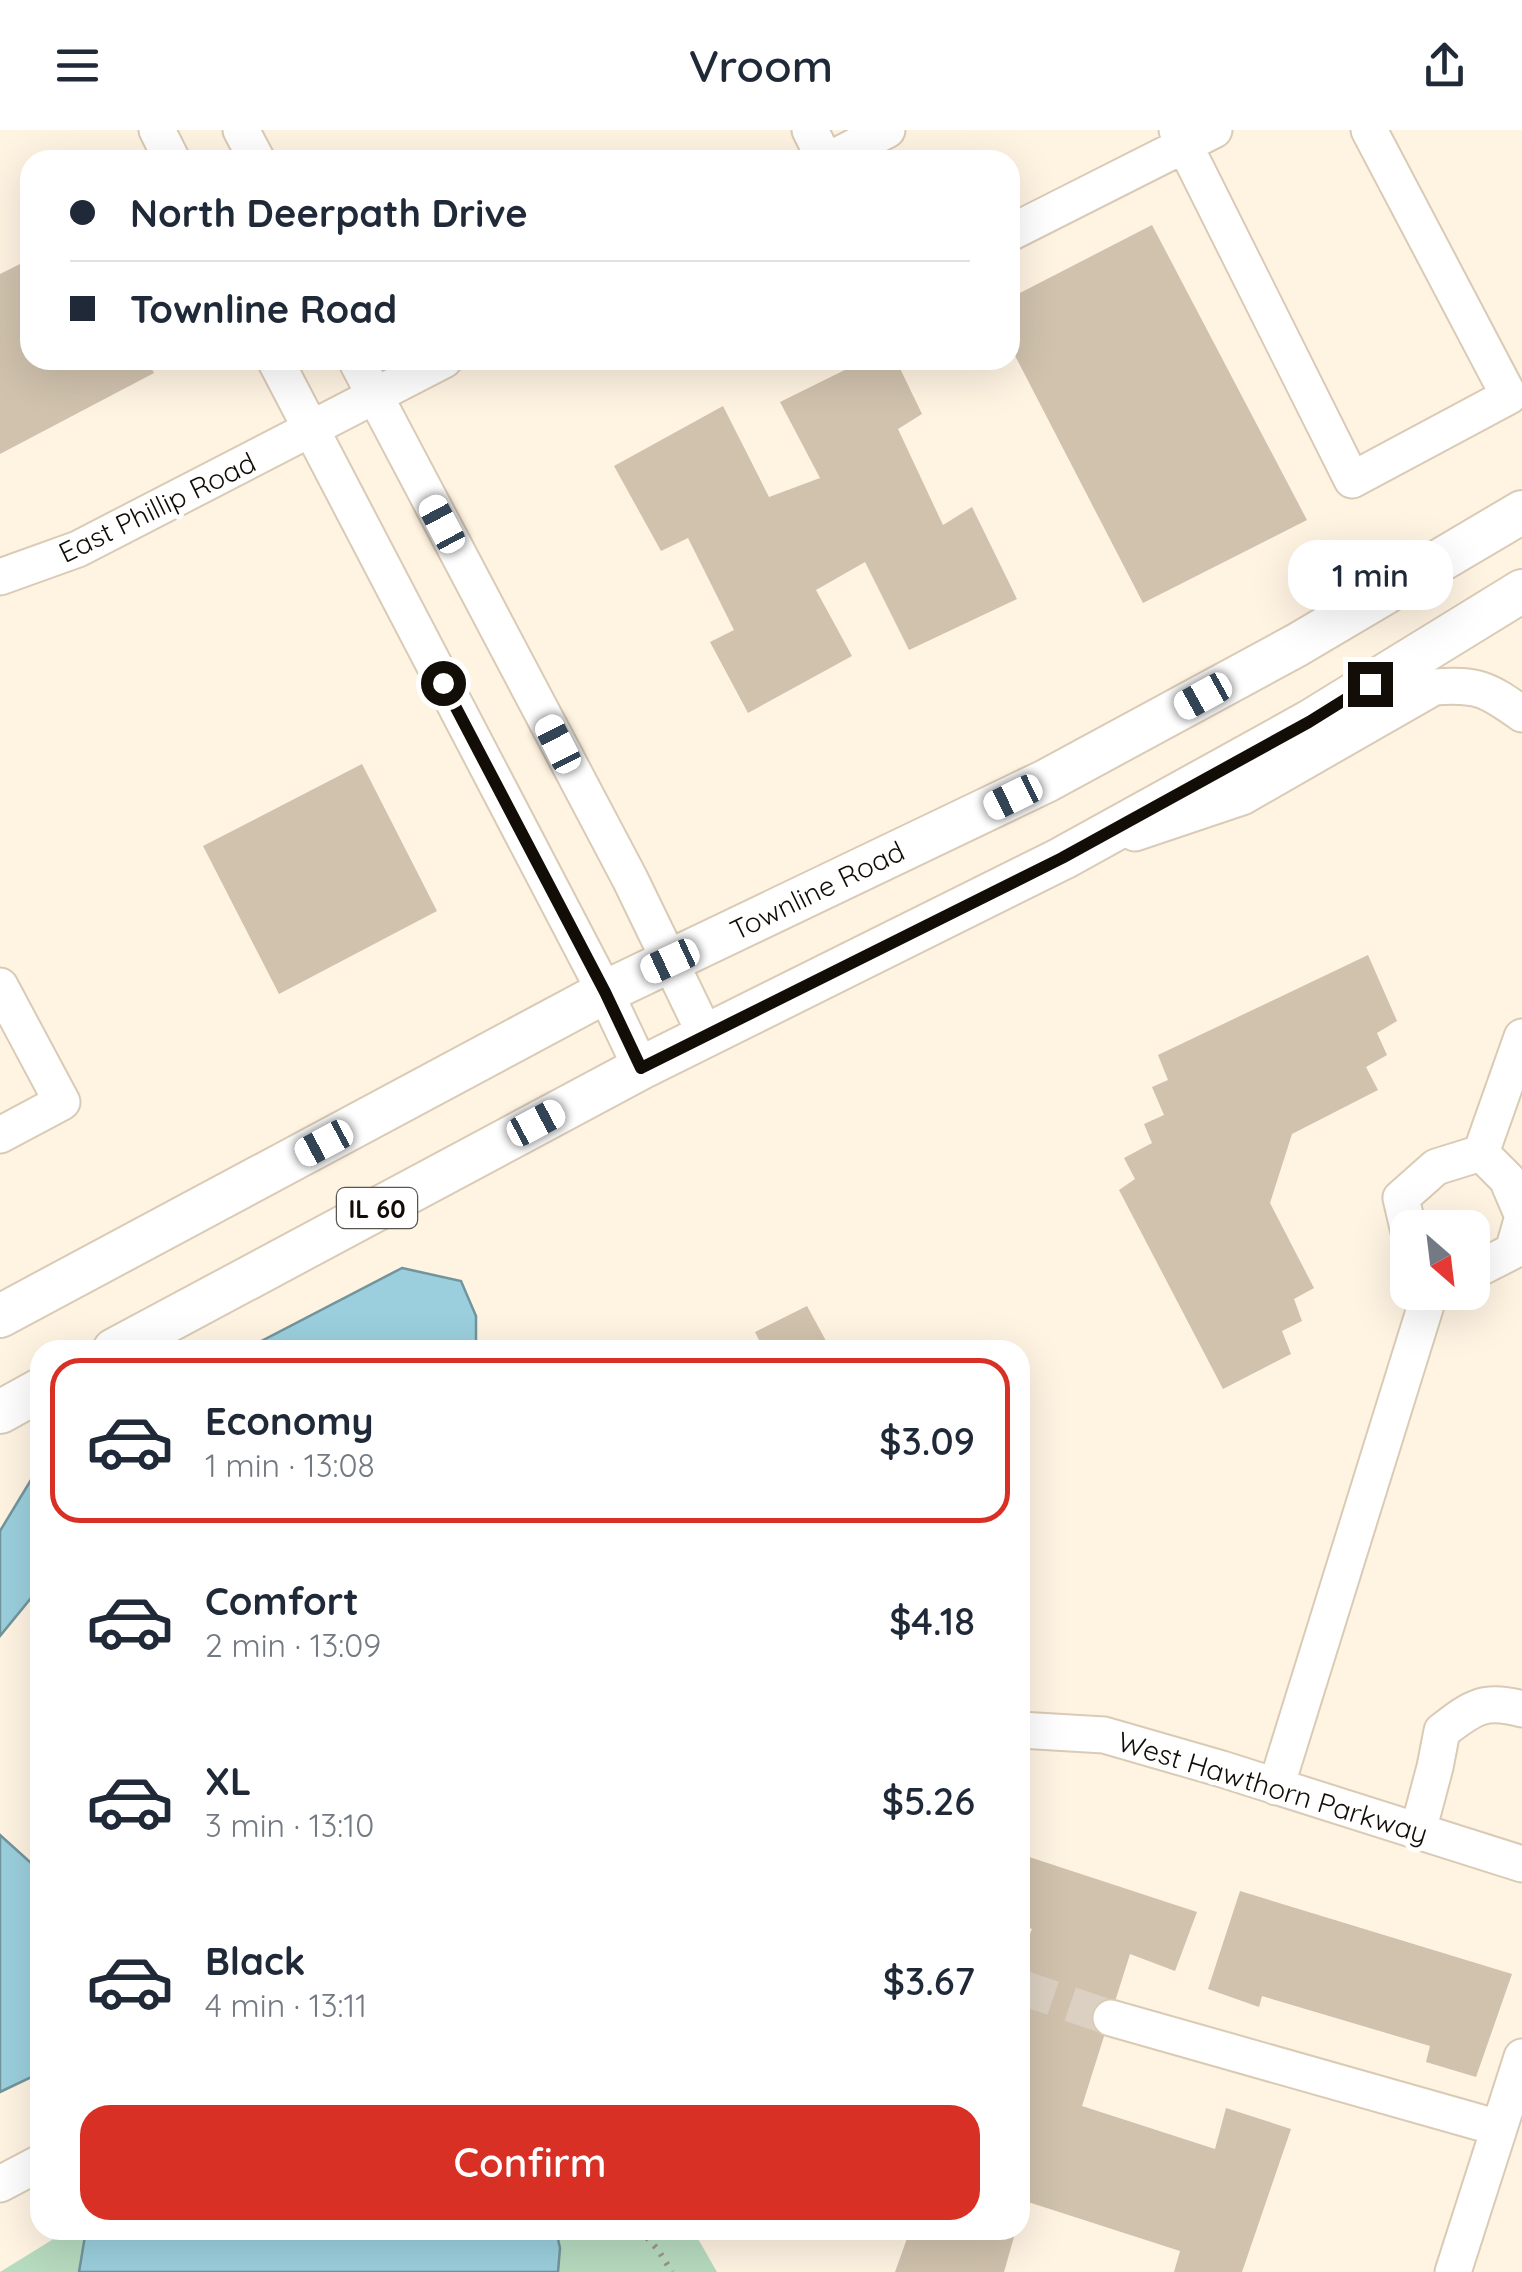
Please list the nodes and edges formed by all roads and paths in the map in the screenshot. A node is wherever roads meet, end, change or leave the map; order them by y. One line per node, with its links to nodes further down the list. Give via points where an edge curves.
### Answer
1 (887, 130): 4 (street)
2 (1370, 130): 3 (street, via 1509,396 1352,480)
3 (1192, 135): 5 (street)
4 (847, 150)
5 (1020, 227)
6 (279, 370): 10 (street)
7 (361, 370): 9 (street)
8 (424, 370): 9 (street, East Phillip Road)
9 (373, 396): 10 (street, East Phillip Road); 16 (street)
10 (310, 429): 12 (street, East Phillip Road, via 78,549); 18 (street)
11 (1522, 512): 16 (main road, Townline Road, via 1046,781)
12 (0, 577)
13 (1522, 591): 15 (main road, IL 60, via 1309,722)
14 (1522, 714): 15 (street, via 1490,692 1434,687 1242,797)
15 (1062, 858): 19 (main road, IL 60)
16 (670, 961): 18 (main road, Townline Road); 19 (street)
17 (0, 986): 22 (street, via 62,1102)
18 (605, 992): 21 (street); 28 (main road, Townline Road)
19 (706, 1036): 21 (main road, IL 60)
20 (1522, 1037): 23 (street)
21 (641, 1068): 29 (main road, IL 60)
22 (0, 1135)
23 (1481, 1153): 24 (street, via 1436,1167 1401,1198); 25 (street, via 1507,1179)
24 (1404, 1210)
25 (1522, 1217): 26 (street, via 1512,1250)
26 (1490, 1262)
27 (1424, 1310): 34 (street)
28 (0, 1316)
29 (133, 1340)
30 (30, 1396): 31 (main road)
31 (0, 1412)
32 (1522, 1710): 35 (street, via 1474,1707 1442,1731)
33 (1030, 1731): 34 (street, West Hawthorn Parkway, via 1104,1735)
34 (1276, 1787): 35 (street, West Hawthorn Parkway)
35 (1418, 1831): 36 (street, West Hawthorn Parkway)
36 (1522, 1864)
37 (1110, 2018): 39 (street)
38 (1522, 2057): 39 (street)
39 (1499, 2128): 44 (street)
40 (30, 2168): 41 (street)
41 (0, 2184)
42 (649, 2240): 43 (path)
43 (672, 2272)
44 (1453, 2272)

